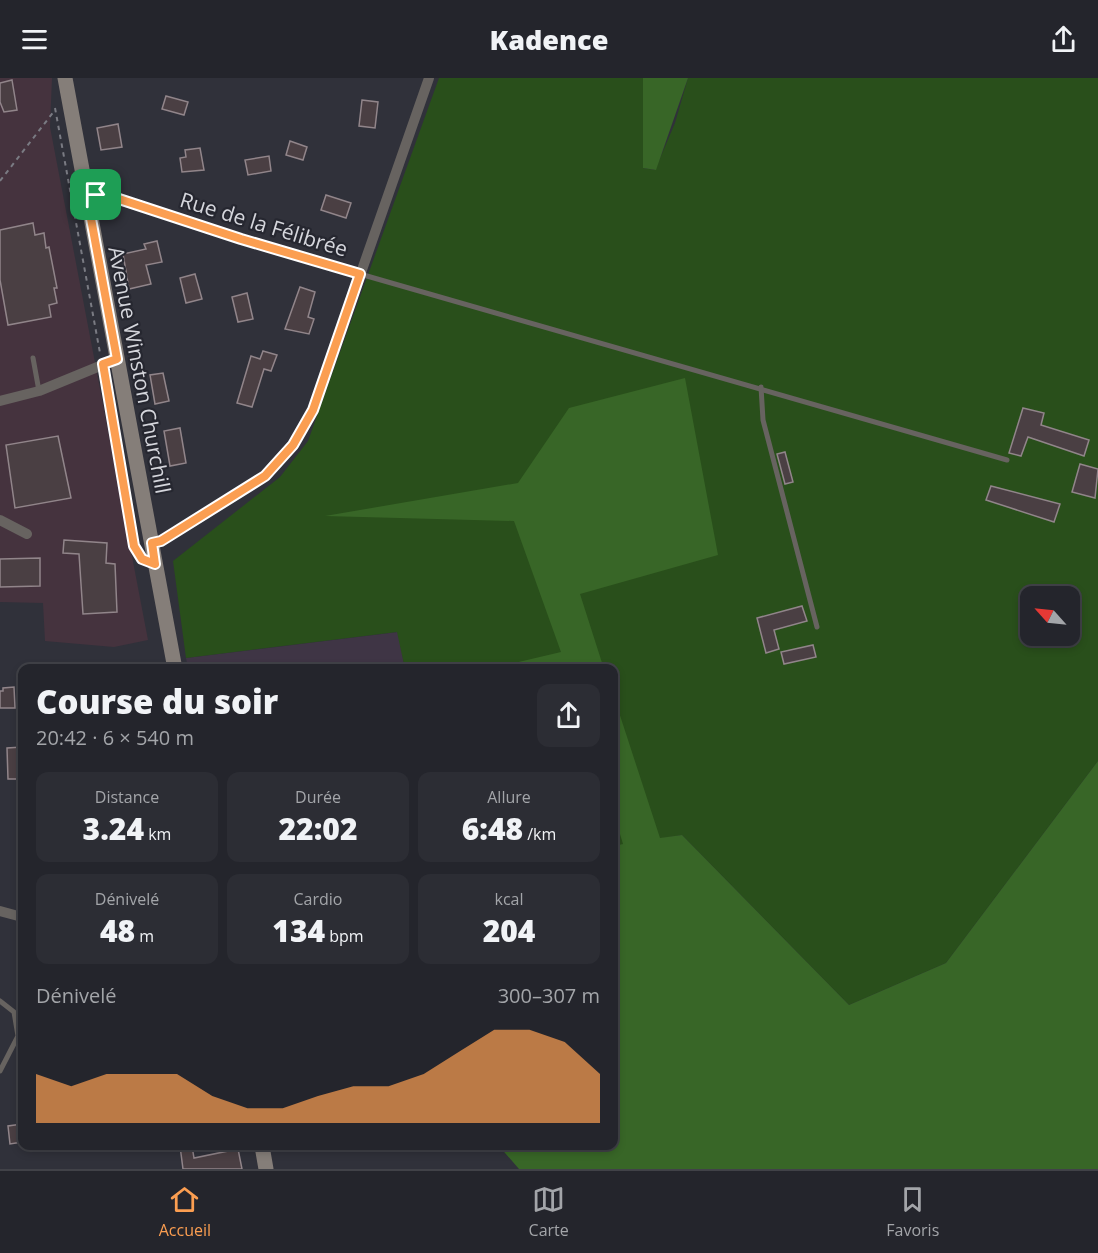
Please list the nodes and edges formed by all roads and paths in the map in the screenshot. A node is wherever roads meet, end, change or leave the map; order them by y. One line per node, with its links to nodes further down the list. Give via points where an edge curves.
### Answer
1 (65, 78): 6 (main road, Avenue Winston Churchill)
2 (429, 78): 7 (street)
3 (56, 102): 4 (path)
4 (55, 109): 5 (path); 9 (path)
5 (0, 181)
6 (87, 197): 7 (street, Rue de la Félibrée, via 113,197); 9 (main road, Avenue Winston Churchill)
7 (360, 274): 10 (lane); 16 (street, via 313,410 293,445 265,476)
8 (33, 358): 11 (lane)
9 (110, 361): 11 (street); 16 (main road, Avenue Winston Churchill); 17 (path, via 134,546 142,559)
10 (761, 387): 13 (lane); 18 (lane, via 763,420)
11 (39, 392): 12 (street)
12 (0, 401)
13 (1007, 460)
14 (0, 520): 15 (street)
15 (27, 534)
16 (152, 543): 17 (main road, Avenue Winston Churchill)
17 (155, 564): 19 (main road, Avenue Winston Churchill)
18 (817, 627)
19 (174, 664)
20 (0, 911): 21 (street)
21 (18, 916)
22 (0, 1001): 23 (lane, via 14,1012 18,1036)
23 (0, 1071)
24 (262, 1150): 25 (main road)
25 (266, 1169)

